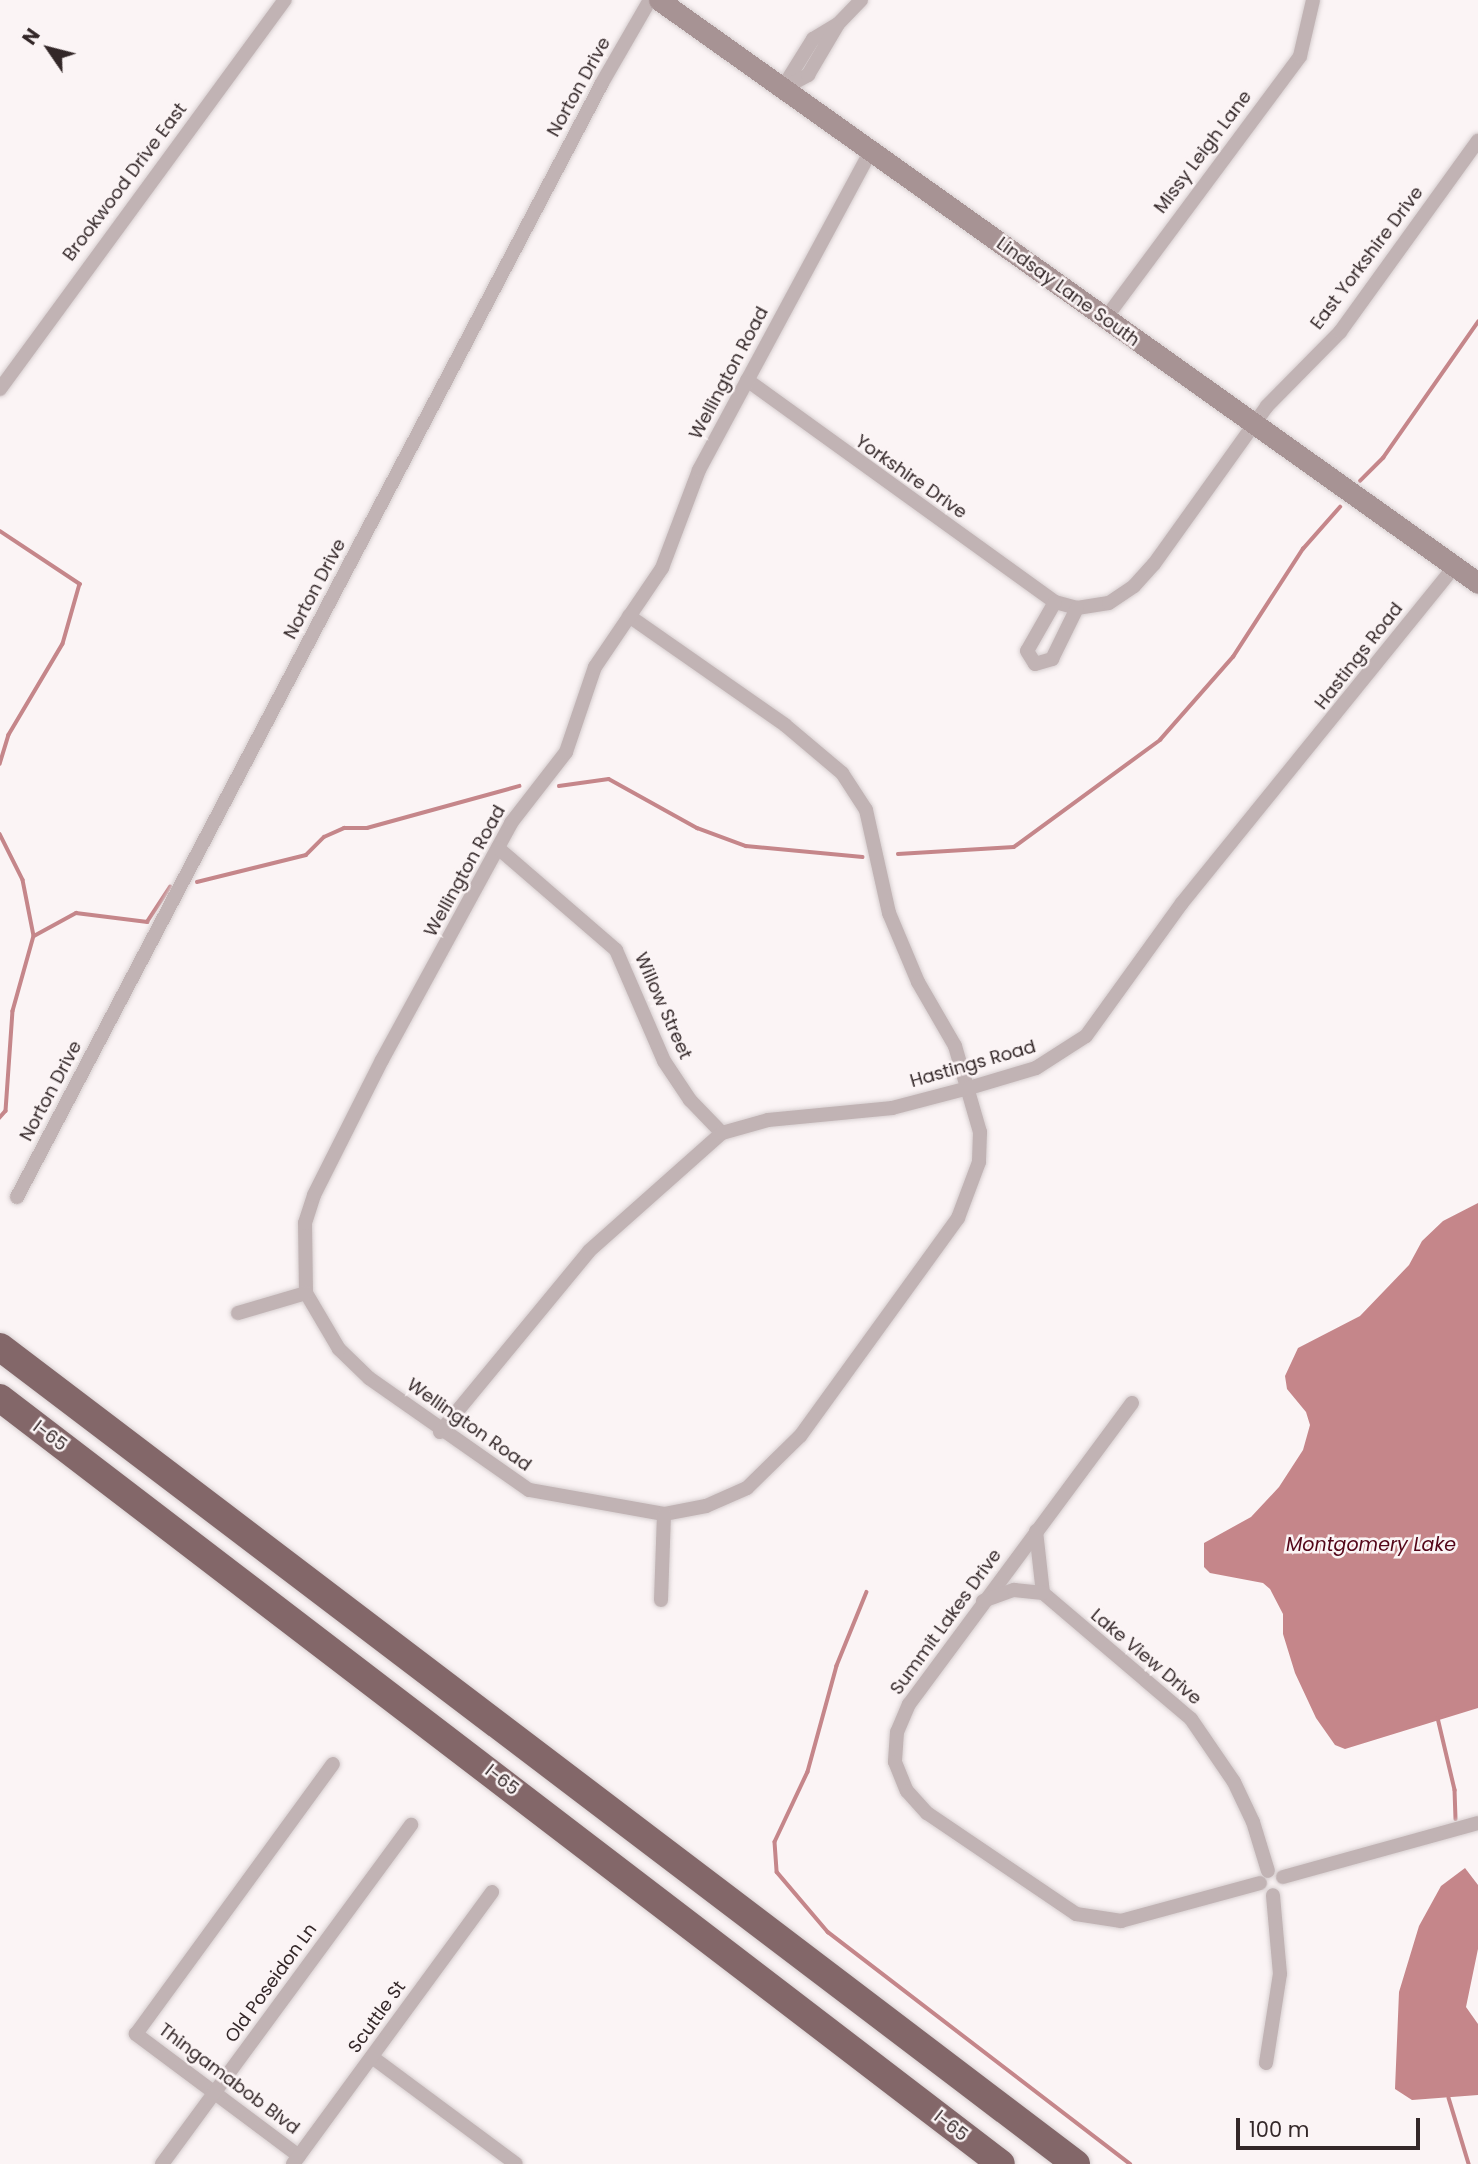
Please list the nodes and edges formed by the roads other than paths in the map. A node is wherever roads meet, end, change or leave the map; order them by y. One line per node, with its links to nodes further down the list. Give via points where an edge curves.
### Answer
1 (285, 0): 11 (street, Brookwood Drive East)
2 (650, 0): 21 (street, Norton Drive, via 602,83)
3 (659, 0): 6 (street, Lindsay Lane South)
4 (861, 0): 6 (street, via 838,24 813,38)
5 (1313, 0): 9 (street, Missy Leigh Lane, via 1300,56)
6 (782, 89): 8 (street, Lindsay Lane South)
7 (1478, 141): 12 (street, East Yorkshire Drive, via 1340,332 1295,372)
8 (871, 151): 9 (street, Lindsay Lane South); 10 (street, Wellington Road)
9 (1105, 320): 12 (street, Lindsay Lane South)
10 (747, 380): 15 (street, Yorkshire Drive); 17 (street, Wellington Road, via 680,510 662,568)
11 (0, 389)
12 (1253, 425): 13 (street, Lindsay Lane South); 16 (street, Yorkshire Drive, via 1134,586 1110,603)
13 (1454, 567): 14 (street, Lindsay Lane South); 19 (street, Hastings Road, via 1182,903 1097,1026 1063,1055)
14 (1478, 583)
15 (1055, 601): 16 (street, Yorkshire Drive); 16 (street, via 1027,651 1035,664 1052,659)
16 (1077, 608)
17 (629, 616): 18 (street, Wellington Road, via 595,667 566,752 528,799); 19 (street, Wellington Road, via 785,725 842,773 866,810 894,925 918,982 955,1046)
18 (498, 848): 20 (street, Willow Street, via 616,950 664,1061 690,1100); 22 (street, Wellington Road, via 314,1195 305,1223)
19 (969, 1088): 20 (street, Hastings Road, via 892,1108 768,1120); 28 (street, Wellington Road, via 980,1132 979,1162 958,1218 933,1255 800,1436 747,1488 706,1506)
20 (722, 1133): 27 (street, Hastings Road, via 589,1251)
21 (17, 1197)
22 (306, 1293): 23 (street); 27 (street, Wellington Road, via 339,1349)
23 (237, 1313)
24 (0, 1347): 47 (highway)
25 (0, 1398): 44 (highway, I-65)
26 (1132, 1403): 29 (street, Summit Lakes Drive)
27 (440, 1432): 28 (street, Wellington Road, via 529,1490 593,1505)
28 (664, 1514): 31 (street)
29 (1036, 1531): 30 (street); 32 (street, Summit Lakes Drive)
30 (1043, 1593): 32 (street, via 1014,1590); 36 (street, Lake View Drive, via 1191,1719 1234,1782 1253,1822)
31 (661, 1600)
32 (982, 1602): 36 (street, Summit Lakes Drive, via 909,1704 897,1732 895,1762 907,1791 927,1813 1076,1914 1106,1921 1151,1916)
33 (332, 1764): 42 (street, Thingamabob Blvd, via 136,2034)
34 (1478, 1823): 37 (street)
35 (411, 1825): 42 (street, Old Poseidon Ln)
36 (1264, 1877): 37 (street); 39 (street, via 1265,1893)
37 (1283, 1877): 39 (street, via 1283,1889)
38 (492, 1892): 40 (street, Scuttle St)
39 (1273, 1895): 41 (street, via 1280,1974)
40 (372, 2057): 43 (street, Scuttle St); 46 (street)
41 (1266, 2063)
42 (214, 2092): 43 (street, Thingamabob Blvd); 45 (street, Old Poseidon Ln)
43 (296, 2160)
44 (996, 2161)
45 (162, 2164)
46 (516, 2164)
47 (1076, 2164)

